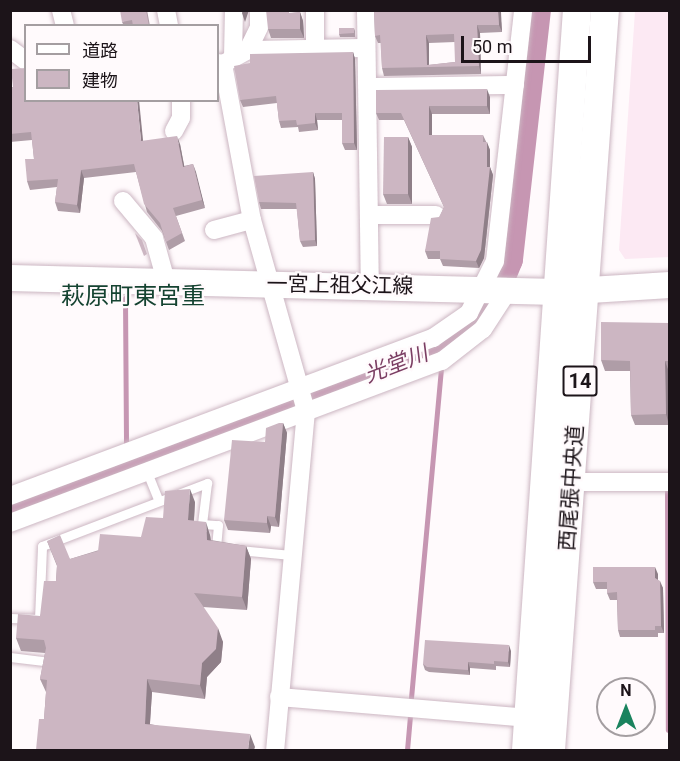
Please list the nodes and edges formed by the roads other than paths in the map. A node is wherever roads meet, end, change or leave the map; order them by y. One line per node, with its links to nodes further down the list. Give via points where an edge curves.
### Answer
1 (234, 10): 11 (street)
2 (259, 10): 11 (street, via 259,27)
3 (315, 10): 8 (street)
4 (366, 10): 9 (street)
5 (523, 10): 13 (street)
6 (577, 10): 29 (main road, 西尾張中央道 / 14)
7 (605, 10): 28 (main road, 西尾張中央道 / 14)
8 (315, 47): 9 (street); 11 (street)
9 (365, 48): 14 (street)
10 (10, 49): 12 (street)
11 (231, 59): 20 (street)
12 (24, 60)
13 (515, 85): 14 (street); 27 (street)
14 (368, 87): 18 (street)
15 (181, 102): 16 (street, via 181,118)
16 (174, 131)
17 (123, 201): 23 (street, via 154,238)
18 (370, 215): 19 (street); 26 (street)
19 (436, 215)
20 (252, 220): 21 (street); 24 (street)
21 (214, 230)
22 (10, 278): 23 (main road, 一宮上祖父江線)
23 (166, 281): 24 (main road, 一宮上祖父江線)
24 (268, 283): 26 (main road, 一宮上祖父江線); 30 (street)
25 (669, 285): 28 (main road, 一宮上祖父江線)
26 (370, 286): 27 (main road, 一宮上祖父江線)
27 (495, 289): 29 (main road, 一宮上祖父江線); 30 (street, via 433,338); 31 (street, via 483,329 442,361)
28 (587, 289): 29 (main road, 一宮上祖父江線); 33 (main road, 西尾張中央道 / 14)
29 (558, 291): 43 (main road, 西尾張中央道 / 14)
30 (299, 388): 31 (street); 35 (street)
31 (306, 410): 32 (street); 38 (street)
32 (147, 472): 36 (lane); 37 (street)
33 (572, 482): 34 (street); 46 (main road, 西尾張中央道 / 14)
34 (669, 482)
35 (10, 496)
36 (159, 501): 38 (lane, via 207,483 202,524 218,525 216,548); 39 (lane, via 42,546 39,620)
37 (10, 523)
38 (292, 555): 42 (street)
39 (10, 618)
40 (10, 657): 41 (lane)
41 (44, 661)
42 (279, 697): 43 (street); 44 (street)
43 (529, 718): 45 (main road, 西尾張中央道 / 14)
44 (275, 750)
45 (526, 750)
46 (551, 750)

